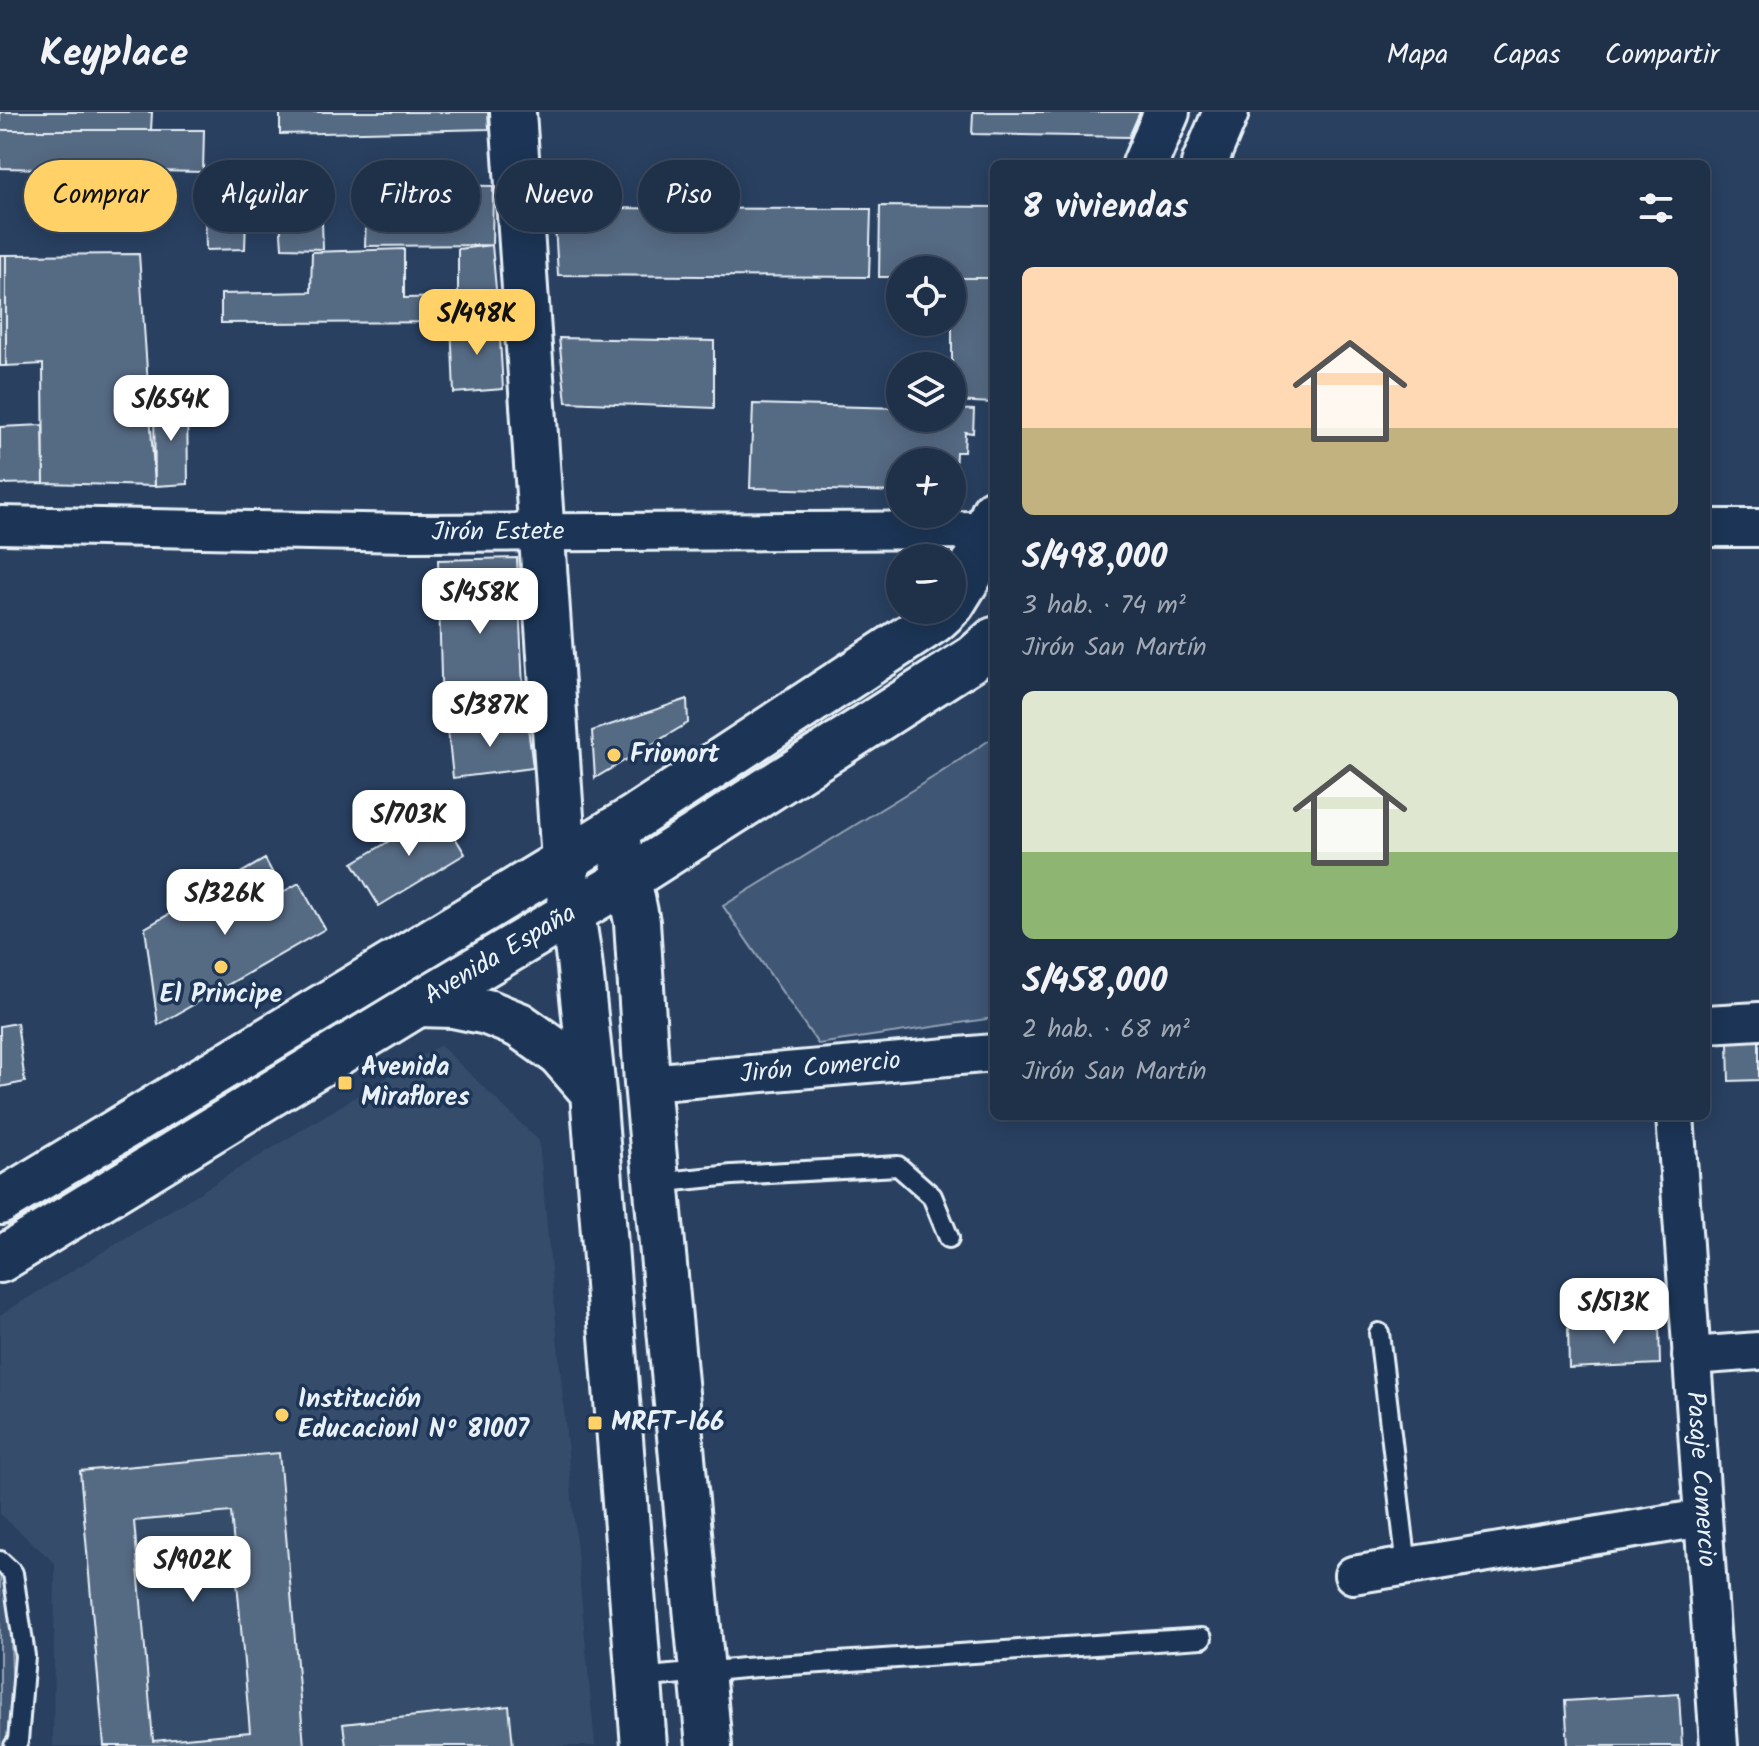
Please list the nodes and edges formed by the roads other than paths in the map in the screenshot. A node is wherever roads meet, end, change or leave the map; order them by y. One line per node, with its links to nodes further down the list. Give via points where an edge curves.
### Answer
1 (513, 112): 11 (main road)
2 (1167, 112): 4 (main road)
3 (1226, 112): 5 (main road)
4 (1147, 160)
5 (1206, 160)
6 (990, 524): 11 (street, Jirón Estete)
7 (0, 525): 11 (street, Jirón Estete)
8 (990, 526): 12 (main road)
9 (1710, 528): 10 (street)
10 (1759, 528)
11 (542, 533): 16 (main road)
12 (966, 581)
13 (929, 624): 15 (main road, Avenida España)
14 (990, 644): 17 (main road, Avenida España)
15 (614, 830): 16 (main road, Avenida España); 17 (main road)
16 (564, 861): 18 (main road); 27 (main road, Avenida España)
17 (628, 879): 18 (main road, Avenida España); 23 (main road, via 637,922)
18 (572, 912): 19 (main road, Avenida España); 24 (main road)
19 (418, 1004): 24 (main road, via 487,1012 519,1025 560,1054); 29 (main road, Avenida España)
20 (1759, 1021): 21 (street)
21 (1710, 1024)
22 (990, 1053): 23 (street, Jirón Comercio)
23 (647, 1083): 26 (main road)
24 (593, 1092): 39 (main road)
25 (1675, 1120): 32 (street, Pasaje Comercio)
26 (656, 1183): 28 (lane, via 898,1166 932,1196); 38 (main road)
27 (0, 1202)
28 (949, 1238)
29 (0, 1260)
30 (1379, 1333): 35 (lane)
31 (1759, 1351): 32 (street)
32 (1691, 1356): 33 (street, Pasaje Comercio)
33 (1703, 1518): 35 (street); 43 (street, Pasaje Comercio)
34 (0, 1561): 40 (lane, via 13,1573 25,1656)
35 (1407, 1567): 36 (street)
36 (1353, 1575)
37 (1202, 1638): 38 (lane)
38 (702, 1673): 39 (lane); 42 (main road)
39 (639, 1678): 41 (main road)
40 (14, 1746)
41 (644, 1746)
42 (709, 1746)
43 (1719, 1746)

